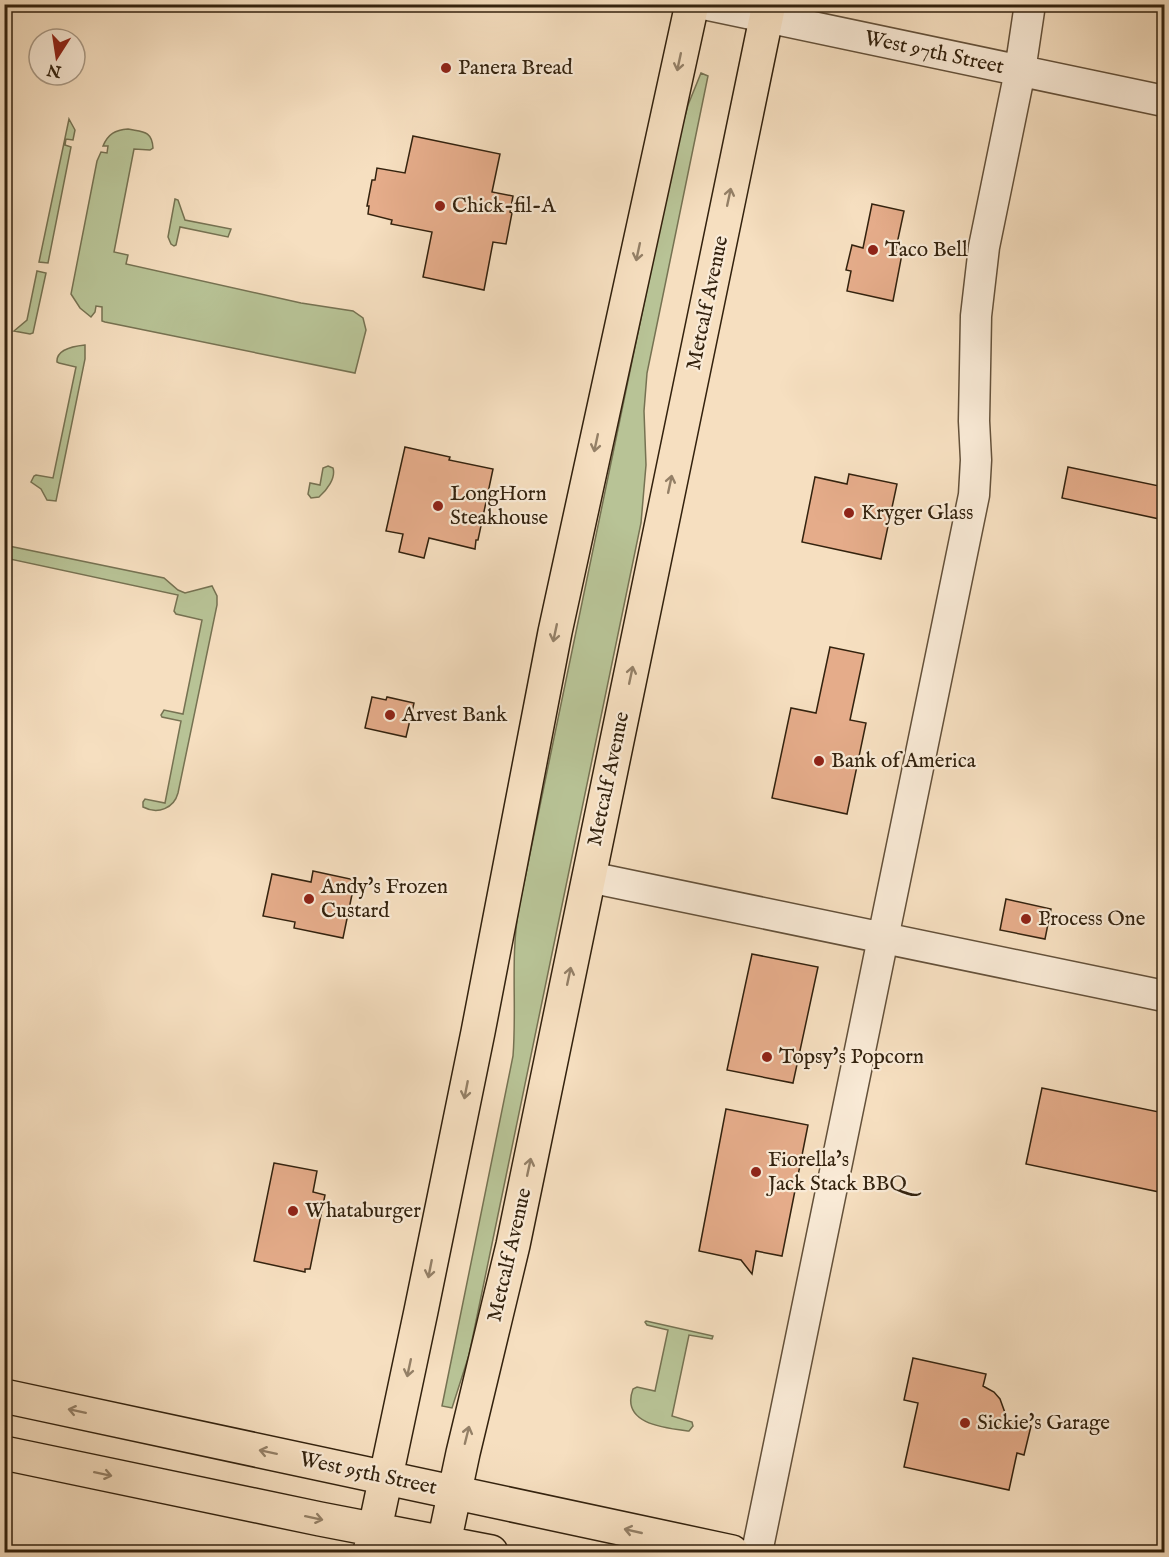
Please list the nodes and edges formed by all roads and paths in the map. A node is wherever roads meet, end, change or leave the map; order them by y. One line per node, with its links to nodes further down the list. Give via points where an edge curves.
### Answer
1 (692, 4): 12 (main road, one-way to 12, via 555,632)
2 (704, 4): 4 (street, West 97th Street)
3 (1030, 4): 5 (street)
4 (767, 11): 5 (street, West 97th Street); 7 (main road, Metcalf Avenue, one-way to 4)
5 (1020, 71): 6 (street, West 97th Street); 8 (street, via 984,247 976,316 974,495)
6 (1164, 101)
7 (589, 877): 8 (street); 13 (main road, Metcalf Avenue, one-way to 7, via 513,1245)
8 (883, 937): 9 (street); 18 (street)
9 (1164, 996)
10 (4, 1396): 12 (main road, West 95th Street, one-way to 10)
11 (4, 1453): 14 (main road, one-way to 14)
12 (386, 1478): 13 (main road, West 95th Street); 14 (main road)
13 (454, 1492): 15 (main road, Metcalf Avenue); 17 (main road, West 95th Street, one-way to 13)
14 (373, 1541): 15 (main road)
15 (443, 1548): 16 (main road)
16 (491, 1552)
17 (732, 1552)
18 (757, 1552)

